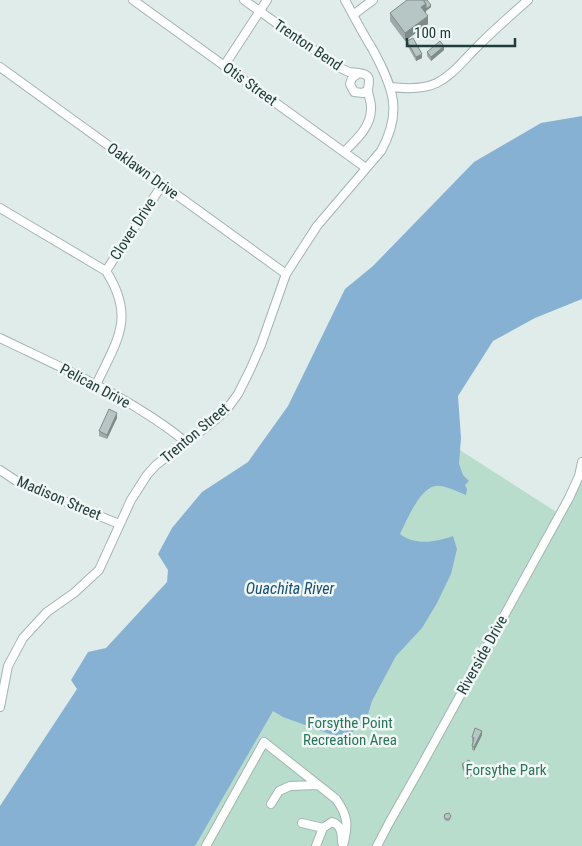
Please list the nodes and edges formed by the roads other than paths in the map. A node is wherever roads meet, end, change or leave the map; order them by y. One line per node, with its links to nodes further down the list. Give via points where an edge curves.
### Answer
1 (133, 0): 9 (street, Otis Street)
2 (244, 0): 7 (street, Trenton Bend)
3 (267, 0): 7 (street, Trenton Bend)
4 (345, 0): 8 (street, Trenton Street)
5 (373, 0): 8 (street)
6 (528, 0): 12 (street, via 447,78 424,88)
7 (260, 12): 9 (street, Trenton Bend); 11 (street, Trenton Bend, via 338,67)
8 (353, 15): 12 (street, Trenton Street)
9 (222, 64): 14 (street, Otis Street)
10 (0, 67): 16 (street, Oaklawn Drive)
11 (358, 73): 13 (street, via 369,78); 13 (street, via 350,80 352,90 360,94)
12 (391, 87): 15 (street, Trenton Street, via 394,106 389,137)
13 (368, 90): 14 (street, via 372,111 368,123)
14 (344, 152): 15 (street, Otis Street)
15 (366, 168): 19 (street, Trenton Street, via 317,226)
16 (162, 185): 18 (street, Clover Drive); 19 (street, Oaklawn Drive)
17 (0, 208): 18 (street)
18 (106, 272): 21 (street, Clover Drive, via 121,303 122,319 119,335)
19 (286, 274): 22 (street, Trenton Street, via 261,345 238,394 214,421)
20 (0, 338): 21 (street, Pelican Drive)
21 (96, 384): 22 (street, Pelican Drive, via 160,422)
22 (186, 442): 26 (street, Trenton Street, via 147,475)
23 (582, 462): 25 (street, Riverside Drive)
24 (0, 470): 26 (street, Madison Street, via 18,482)
25 (580, 476): 36 (street, Riverside Drive)
26 (119, 524): 27 (street, Trenton Street, via 99,570 33,625)
27 (4, 665): 28 (street, Trenton Street)
28 (0, 707)
29 (317, 785): 30 (street, via 290,786 279,791); 33 (street, via 264,742); 35 (street, via 336,799 343,810 347,829)
30 (271, 804)
31 (302, 823): 32 (street)
32 (323, 828): 34 (street); 35 (street, via 336,823 341,830)
33 (206, 846)
34 (316, 846)
35 (343, 846)
36 (377, 846)

